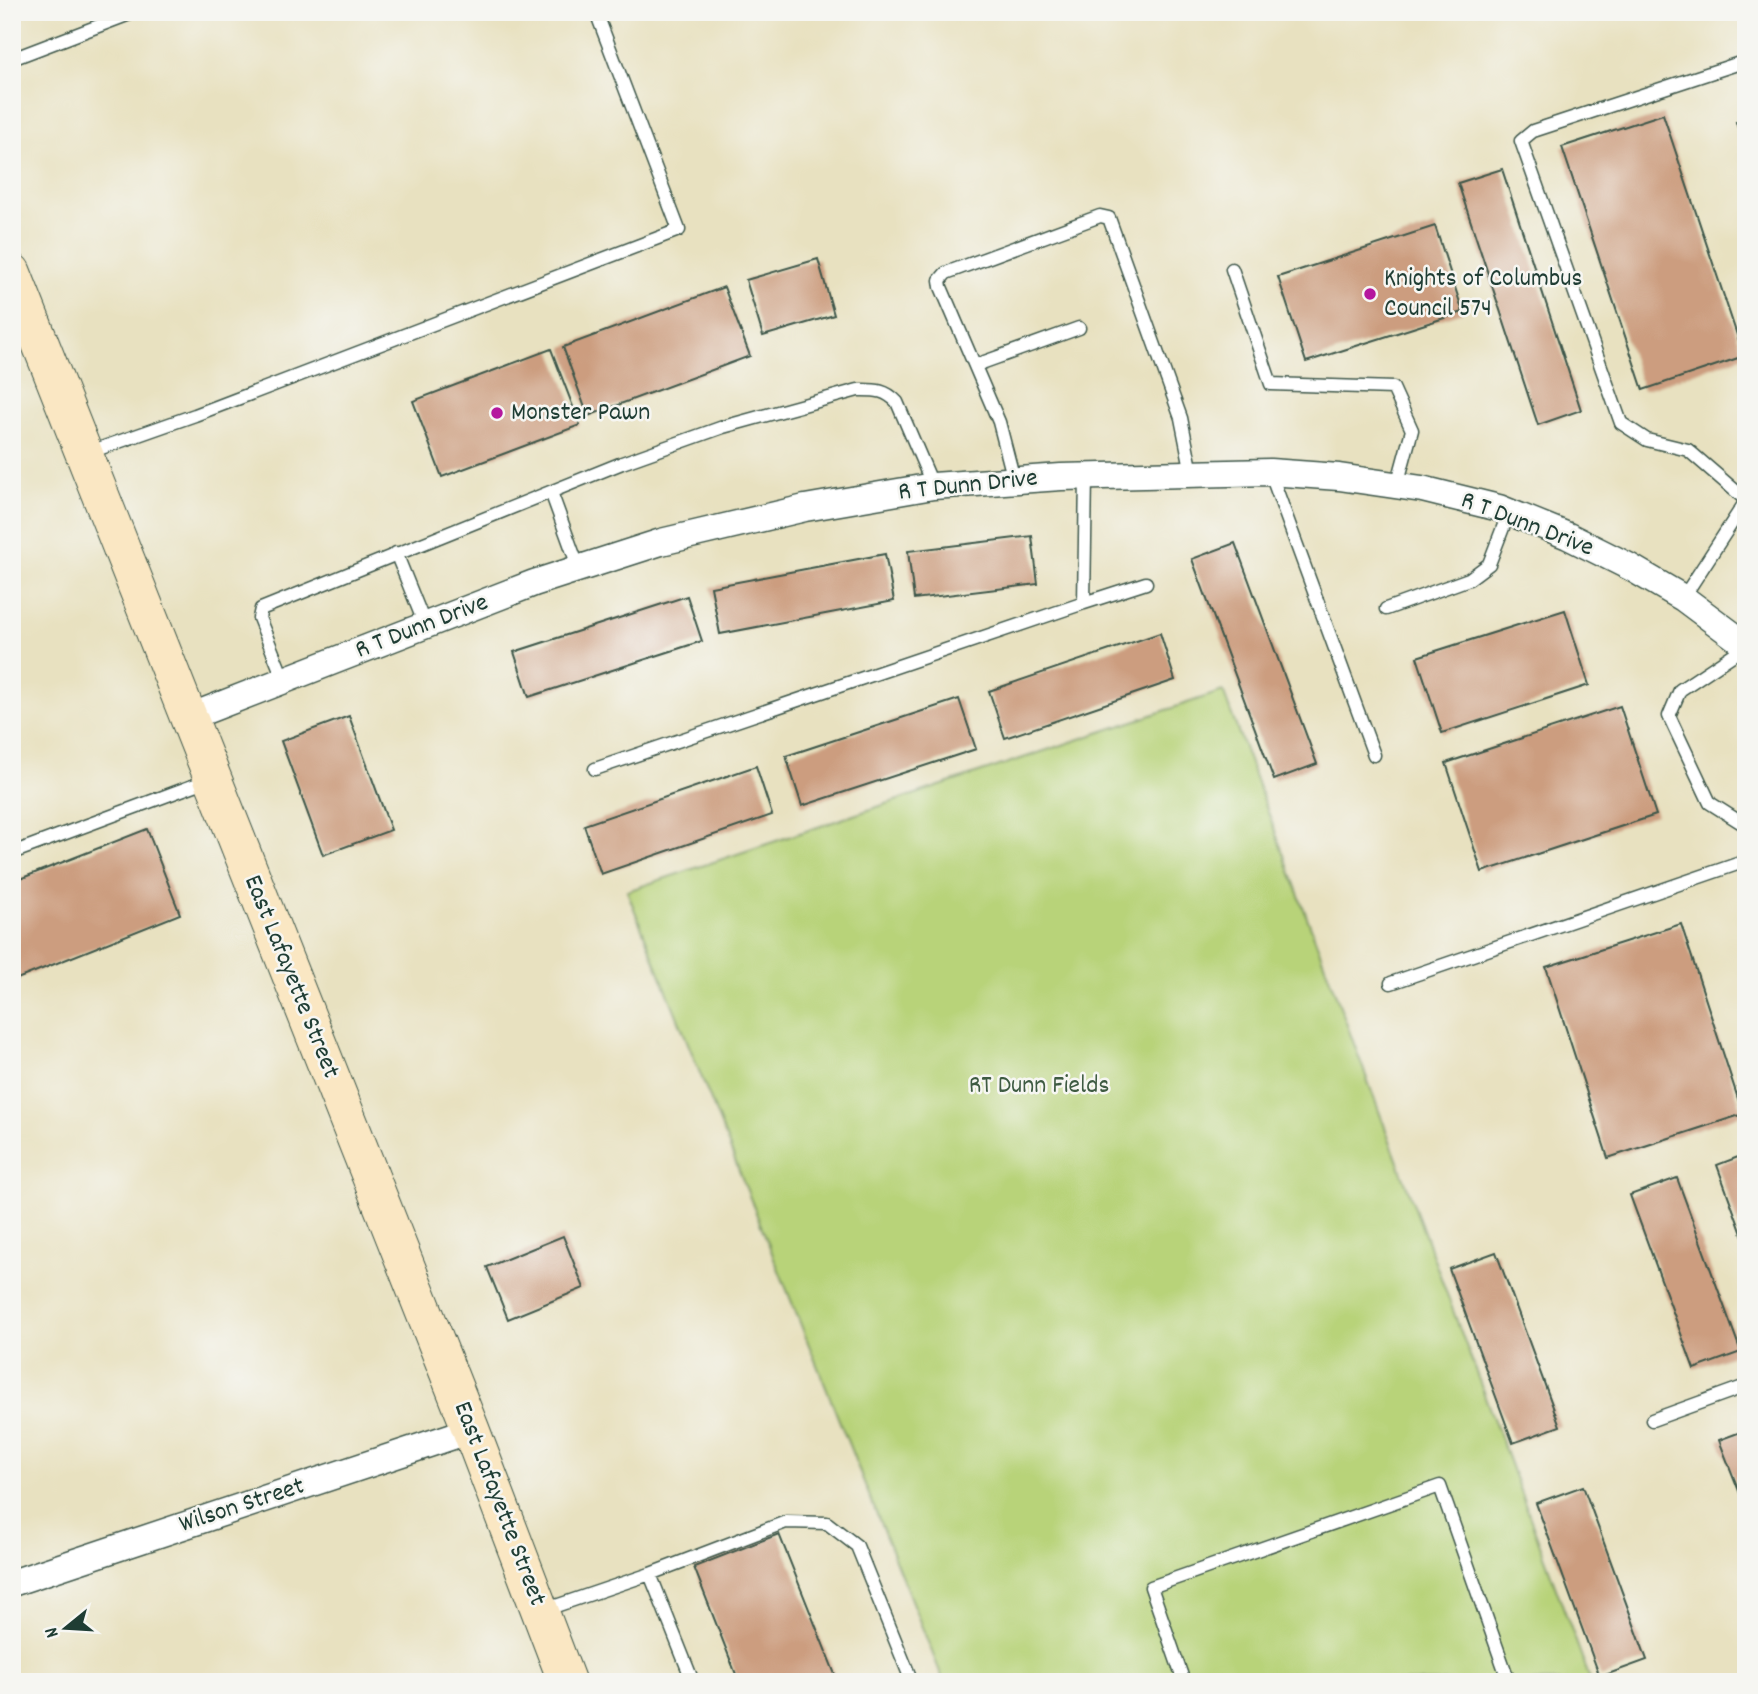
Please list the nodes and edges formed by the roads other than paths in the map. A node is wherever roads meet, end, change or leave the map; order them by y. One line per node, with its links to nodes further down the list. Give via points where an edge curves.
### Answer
1 (135, 12): 3 (lane)
2 (596, 12): 9 (lane, via 679,230)
3 (12, 59)
4 (1746, 61): 17 (lane, via 1533,131 1521,141 1622,423 1647,440 1688,450)
5 (1232, 269): 14 (lane, via 1272,384 1392,388 1412,430)
6 (12, 272): 9 (street, East Lafayette Street)
7 (1079, 328): 8 (lane)
8 (976, 365): 11 (lane, via 941,287 946,273 1106,216 1181,418); 13 (lane, via 999,422)
9 (83, 454): 28 (street, East Lafayette Street)
10 (1270, 472): 11 (street, R T Dunn Drive); 14 (street, R T Dunn Drive); 29 (lane)
11 (1192, 473): 12 (street, R T Dunn Drive)
12 (1086, 476): 13 (street, R T Dunn Drive); 23 (lane)
13 (1013, 480): 15 (street, R T Dunn Drive)
14 (1397, 485): 18 (street, R T Dunn Drive)
15 (933, 486): 16 (lane, via 897,402 889,393 858,390 723,426); 20 (street, R T Dunn Drive, via 806,508 661,542)
16 (551, 492): 19 (lane); 20 (lane)
17 (1746, 501): 22 (lane)
18 (1509, 512): 22 (street, R T Dunn Drive, via 1568,536); 24 (lane, via 1489,564 1469,579)
19 (396, 553): 25 (lane); 27 (lane, via 261,609 259,618)
20 (579, 569): 25 (street, R T Dunn Drive)
21 (1146, 583): 23 (lane)
22 (1683, 598): 26 (street, R T Dunn Drive)
23 (1084, 603): 30 (lane)
24 (1386, 609)
25 (425, 625): 27 (street, R T Dunn Drive)
26 (1746, 646): 32 (lane, via 1680,690 1670,716 1710,803)
27 (284, 680): 28 (street, R T Dunn Drive)
28 (187, 718): 31 (street, East Lafayette Street)
29 (1374, 755)
30 (595, 769)
31 (212, 779): 33 (lane); 38 (street, East Lafayette Street)
32 (1746, 821)
33 (12, 853)
34 (1746, 861): 35 (lane)
35 (1391, 983)
36 (1746, 1386): 37 (lane)
37 (1652, 1420)
38 (471, 1430): 40 (street, Wilson Street); 41 (street, East Lafayette Street)
39 (650, 1574): 41 (lane); 43 (lane); 44 (lane, via 786,1522 827,1523 857,1546)
40 (12, 1583)
41 (540, 1611): 42 (street, East Lafayette Street)
42 (567, 1682)
43 (693, 1682)
44 (912, 1682)
45 (1184, 1682): 46 (lane, via 1151,1587 1440,1486 1508,1679)
46 (1499, 1682)

